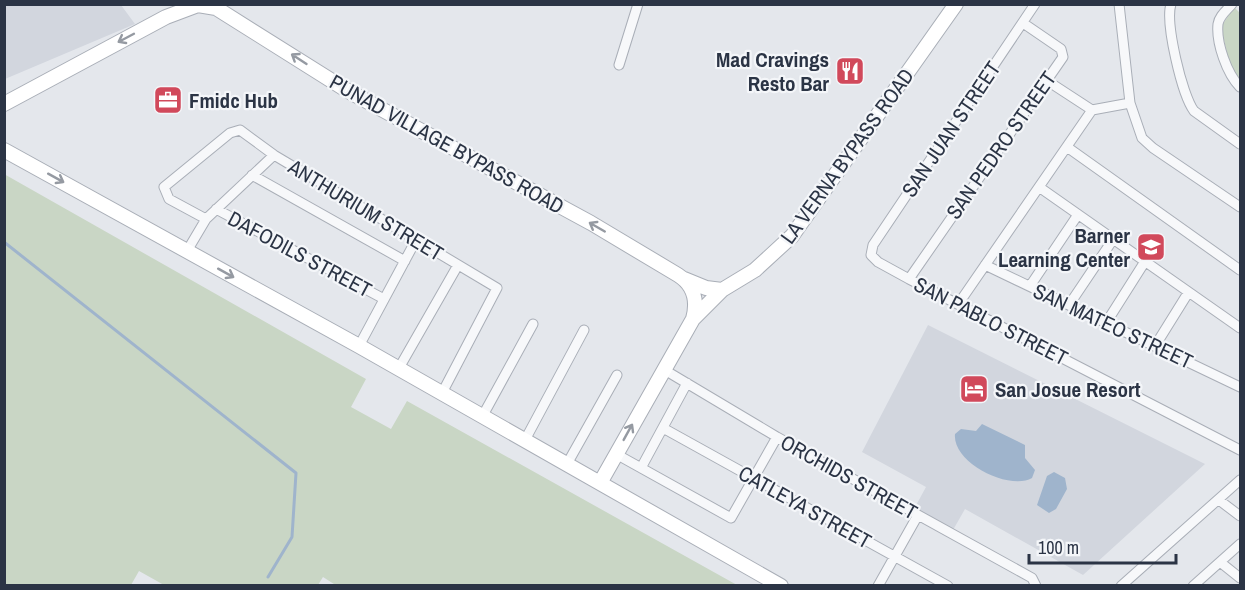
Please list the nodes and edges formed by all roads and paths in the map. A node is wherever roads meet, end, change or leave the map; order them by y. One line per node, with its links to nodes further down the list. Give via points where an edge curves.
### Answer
1 (638, 4): 9 (street)
2 (956, 4): 37 (main road, LA VERNA BYPASS ROAD, via 803,223 766,261)
3 (1035, 4): 8 (street, SAN JUAN STREET)
4 (1119, 4): 12 (street)
5 (1171, 4): 15 (street, via 1169,19 1180,80 1189,105)
6 (1234, 4): 7 (street); 11 (street, via 1218,27 1227,70)
7 (1240, 8)
8 (1023, 22): 10 (street, SAN PEDRO STREET, via 1063,52); 28 (street, SAN JUAN STREET, via 873,245)
9 (619, 65)
10 (1046, 80): 14 (street); 35 (street, SAN PEDRO STREET)
11 (1240, 87)
12 (1130, 103): 14 (street); 21 (street, via 1142,138)
13 (4, 104): 34 (main road, PUNAD VILLAGE BYPASS ROAD, one-way to 13, via 591,223 348,92 216,8 198,5 180,11)
14 (1092, 110): 16 (street)
15 (1240, 144)
16 (1066, 147): 20 (street); 33 (street)
17 (4, 150): 27 (main road, one-way to 27)
18 (274, 155): 19 (street); 24 (street, ANTHURIUM STREET, via 237,130 164,187 170,200); 25 (street, ANTHURIUM STREET)
19 (252, 175): 22 (street); 29 (street)
20 (1039, 187): 23 (street); 32 (street)
21 (1240, 207)
22 (216, 209): 24 (street); 39 (street, DAFODILS STREET)
23 (1077, 216): 26 (street); 36 (street)
24 (206, 219): 27 (street)
25 (416, 240): 29 (street); 31 (street, ANTHURIUM STREET)
26 (1112, 241): 30 (street); 41 (street)
27 (187, 251): 47 (main road, one-way to 47)
28 (871, 255): 35 (street, SAN PABLO STREET)
29 (405, 261): 39 (street)
30 (1144, 263): 38 (street); 43 (street)
31 (458, 265): 49 (street); 54 (street, ANTHURIUM STREET, via 497,288)
32 (985, 265): 36 (street, SAN MATEO STREET); 40 (street)
33 (1240, 270)
34 (684, 279): 37 (main road); 42 (main road, via 694,295)
35 (909, 279): 40 (street, SAN PABLO STREET)
36 (1030, 286): 41 (street, SAN MATEO STREET)
37 (722, 290): 42 (main road, LA VERNA BYPASS ROAD)
38 (1188, 293): 45 (street); 48 (street)
39 (384, 299): 47 (street)
40 (959, 303): 59 (street, SAN PABLO STREET)
41 (1069, 305): 43 (street, SAN MATEO STREET)
42 (693, 319): 50 (main road)
43 (1106, 322): 48 (street, SAN MATEO STREET)
44 (533, 324): 55 (street)
45 (1240, 328)
46 (584, 330): 58 (street)
47 (358, 346): 49 (main road)
48 (1155, 346): 53 (street, SAN MATEO STREET)
49 (399, 368): 54 (main road)
50 (663, 369): 52 (street, ORCHIDS STREET); 60 (main road, one-way to 50)
51 (617, 375): 61 (street)
52 (687, 383): 56 (street); 57 (street, ORCHIDS STREET)
53 (1240, 387)
54 (442, 393): 55 (main road)
55 (482, 417): 58 (main road)
56 (663, 428): 62 (street); 63 (street, CATLEYA STREET)
57 (777, 437): 63 (street); 67 (street, ORCHIDS STREET)
58 (525, 440): 61 (main road)
59 (1240, 450)
60 (616, 454): 62 (street); 65 (main road)
61 (567, 464): 65 (main road)
62 (641, 468): 63 (street, via 730,518)
63 (754, 478): 70 (street, CATLEYA STREET)
64 (1240, 480): 66 (street)
65 (600, 483): 74 (main road)
66 (1219, 501): 68 (street); 77 (street)
67 (918, 514): 70 (street); 73 (street, ORCHIDS STREET, via 1032,578)
68 (1240, 516)
69 (1240, 544): 71 (street)
70 (895, 556): 75 (street); 76 (street, CATLEYA STREET)
71 (1220, 562): 72 (street); 78 (street)
72 (1240, 578)
73 (1036, 584)
74 (781, 585)
75 (878, 585)
76 (948, 585)
77 (1121, 585)
78 (1192, 585)

